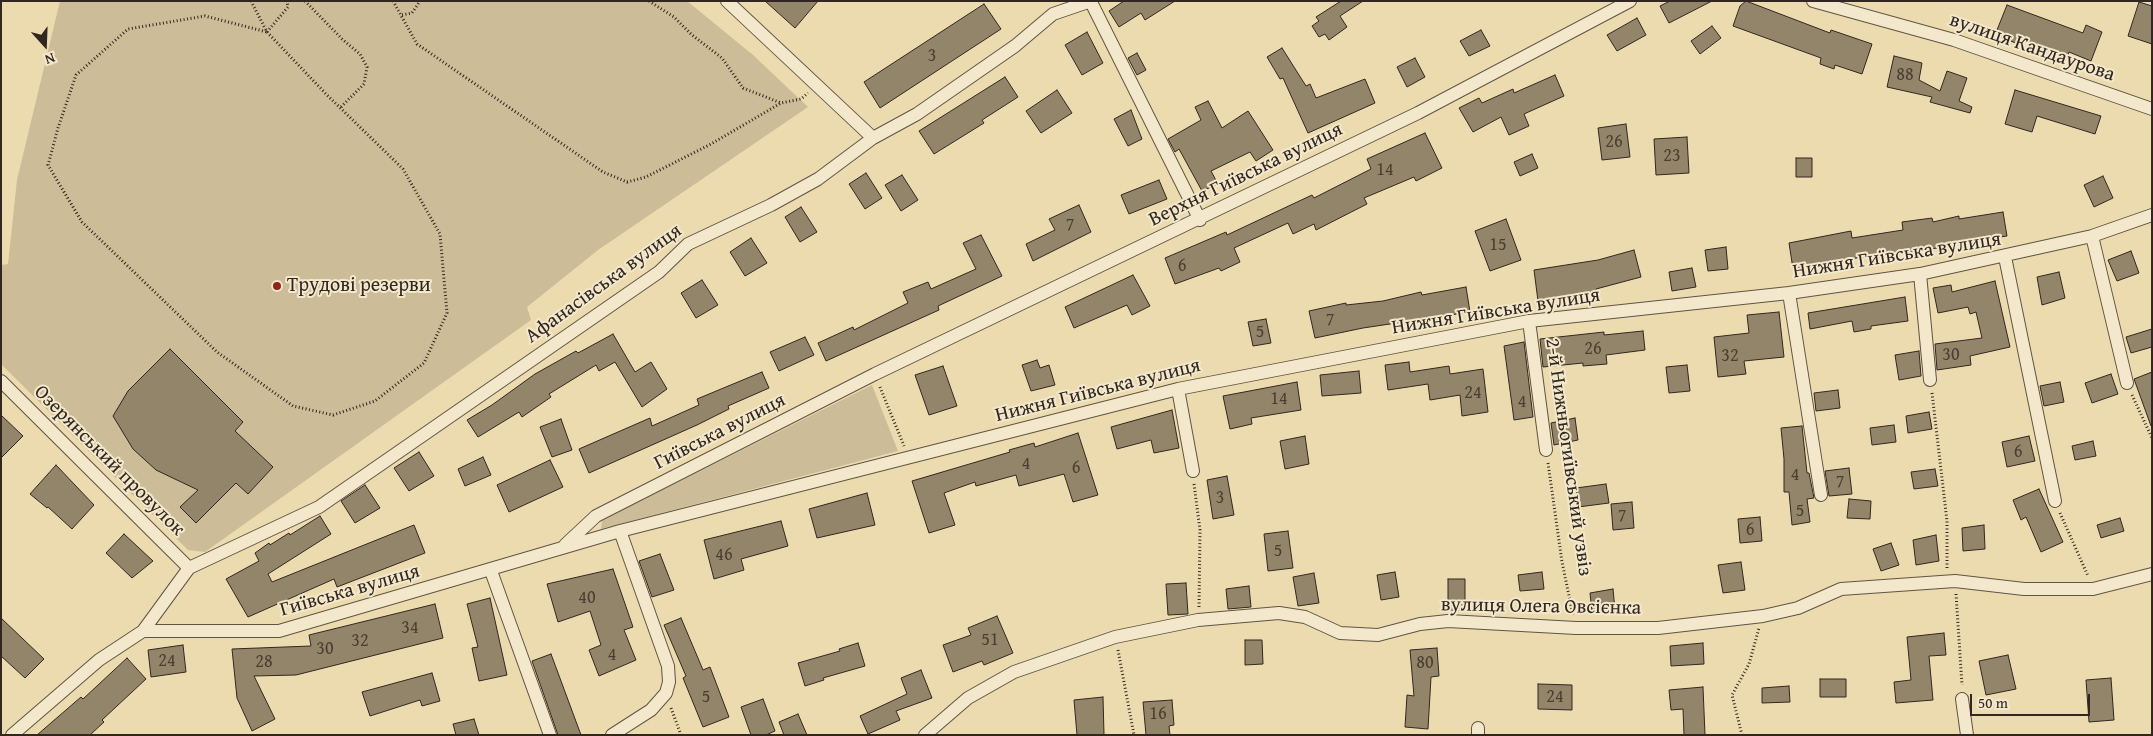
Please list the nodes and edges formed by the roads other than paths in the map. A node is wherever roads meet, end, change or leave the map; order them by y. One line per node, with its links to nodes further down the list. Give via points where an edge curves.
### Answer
1 (727, 1): 6 (street)
2 (1091, 1): 6 (street, Афанасівська вулиця, via 1053,14 1015,46 926,108); 8 (street)
3 (1630, 1): 8 (street, Верхня Гиївська вулиця, via 1418,112)
4 (1813, 1): 5 (street, вулиця Кандаурова, via 1954,40)
5 (2152, 109)
6 (873, 138): 26 (street, Афанасівська вулиця, via 818,179 688,244 659,272 319,507)
7 (2152, 216): 9 (street, Нижня Гиївська вулиця)
8 (1200, 220): 14 (street, Верхня Гиївська вулиця)
9 (2092, 236): 10 (street, Нижня Гиївська вулиця); 17 (street)
10 (2005, 257): 11 (street, Нижня Гиївська вулиця); 23 (street)
11 (1920, 274): 12 (street, Нижня Гиївська вулиця); 15 (street)
12 (1789, 293): 13 (street, Нижня Гиївська вулиця); 22 (street)
13 (1529, 321): 18 (street, Нижня Гиївська вулиця); 19 (street, 2-й Нижньогиївський узвіз)
14 (875, 374): 25 (street, Гиївська вулиця, via 596,516)
15 (1930, 380)
16 (1, 381): 26 (street, Озерянський провулок)
17 (2126, 383)
18 (1178, 389): 20 (street, Нижня Гиївська вулиця); 21 (street)
19 (1546, 450)
20 (909, 458): 24 (street, Гиївська вулиця)
21 (1193, 471)
22 (1821, 495)
23 (2055, 501)
24 (620, 532): 25 (street, Гиївська вулиця); 33 (street, via 668,666 669,682 666,693 651,710)
25 (562, 547): 27 (street, Гиївська вулиця)
26 (189, 568): 29 (street)
27 (491, 571): 29 (street, Гиївська вулиця, via 279,631); 32 (street)
28 (2152, 574): 34 (street, вулиця Олега Овсієнка, via 2093,589 2024,589 1951,581 1841,589 1798,608 1763,616 1658,628 1576,628 1448,621 1420,624 1378,635 1340,633 1305,618 1279,613 1198,620 1115,637 1014,672 968,698)
29 (143, 631): 31 (street, via 99,660)
30 (1962, 698): 35 (street)
31 (12, 735)
32 (550, 735)
33 (612, 735)
34 (925, 735)
35 (1966, 735)

